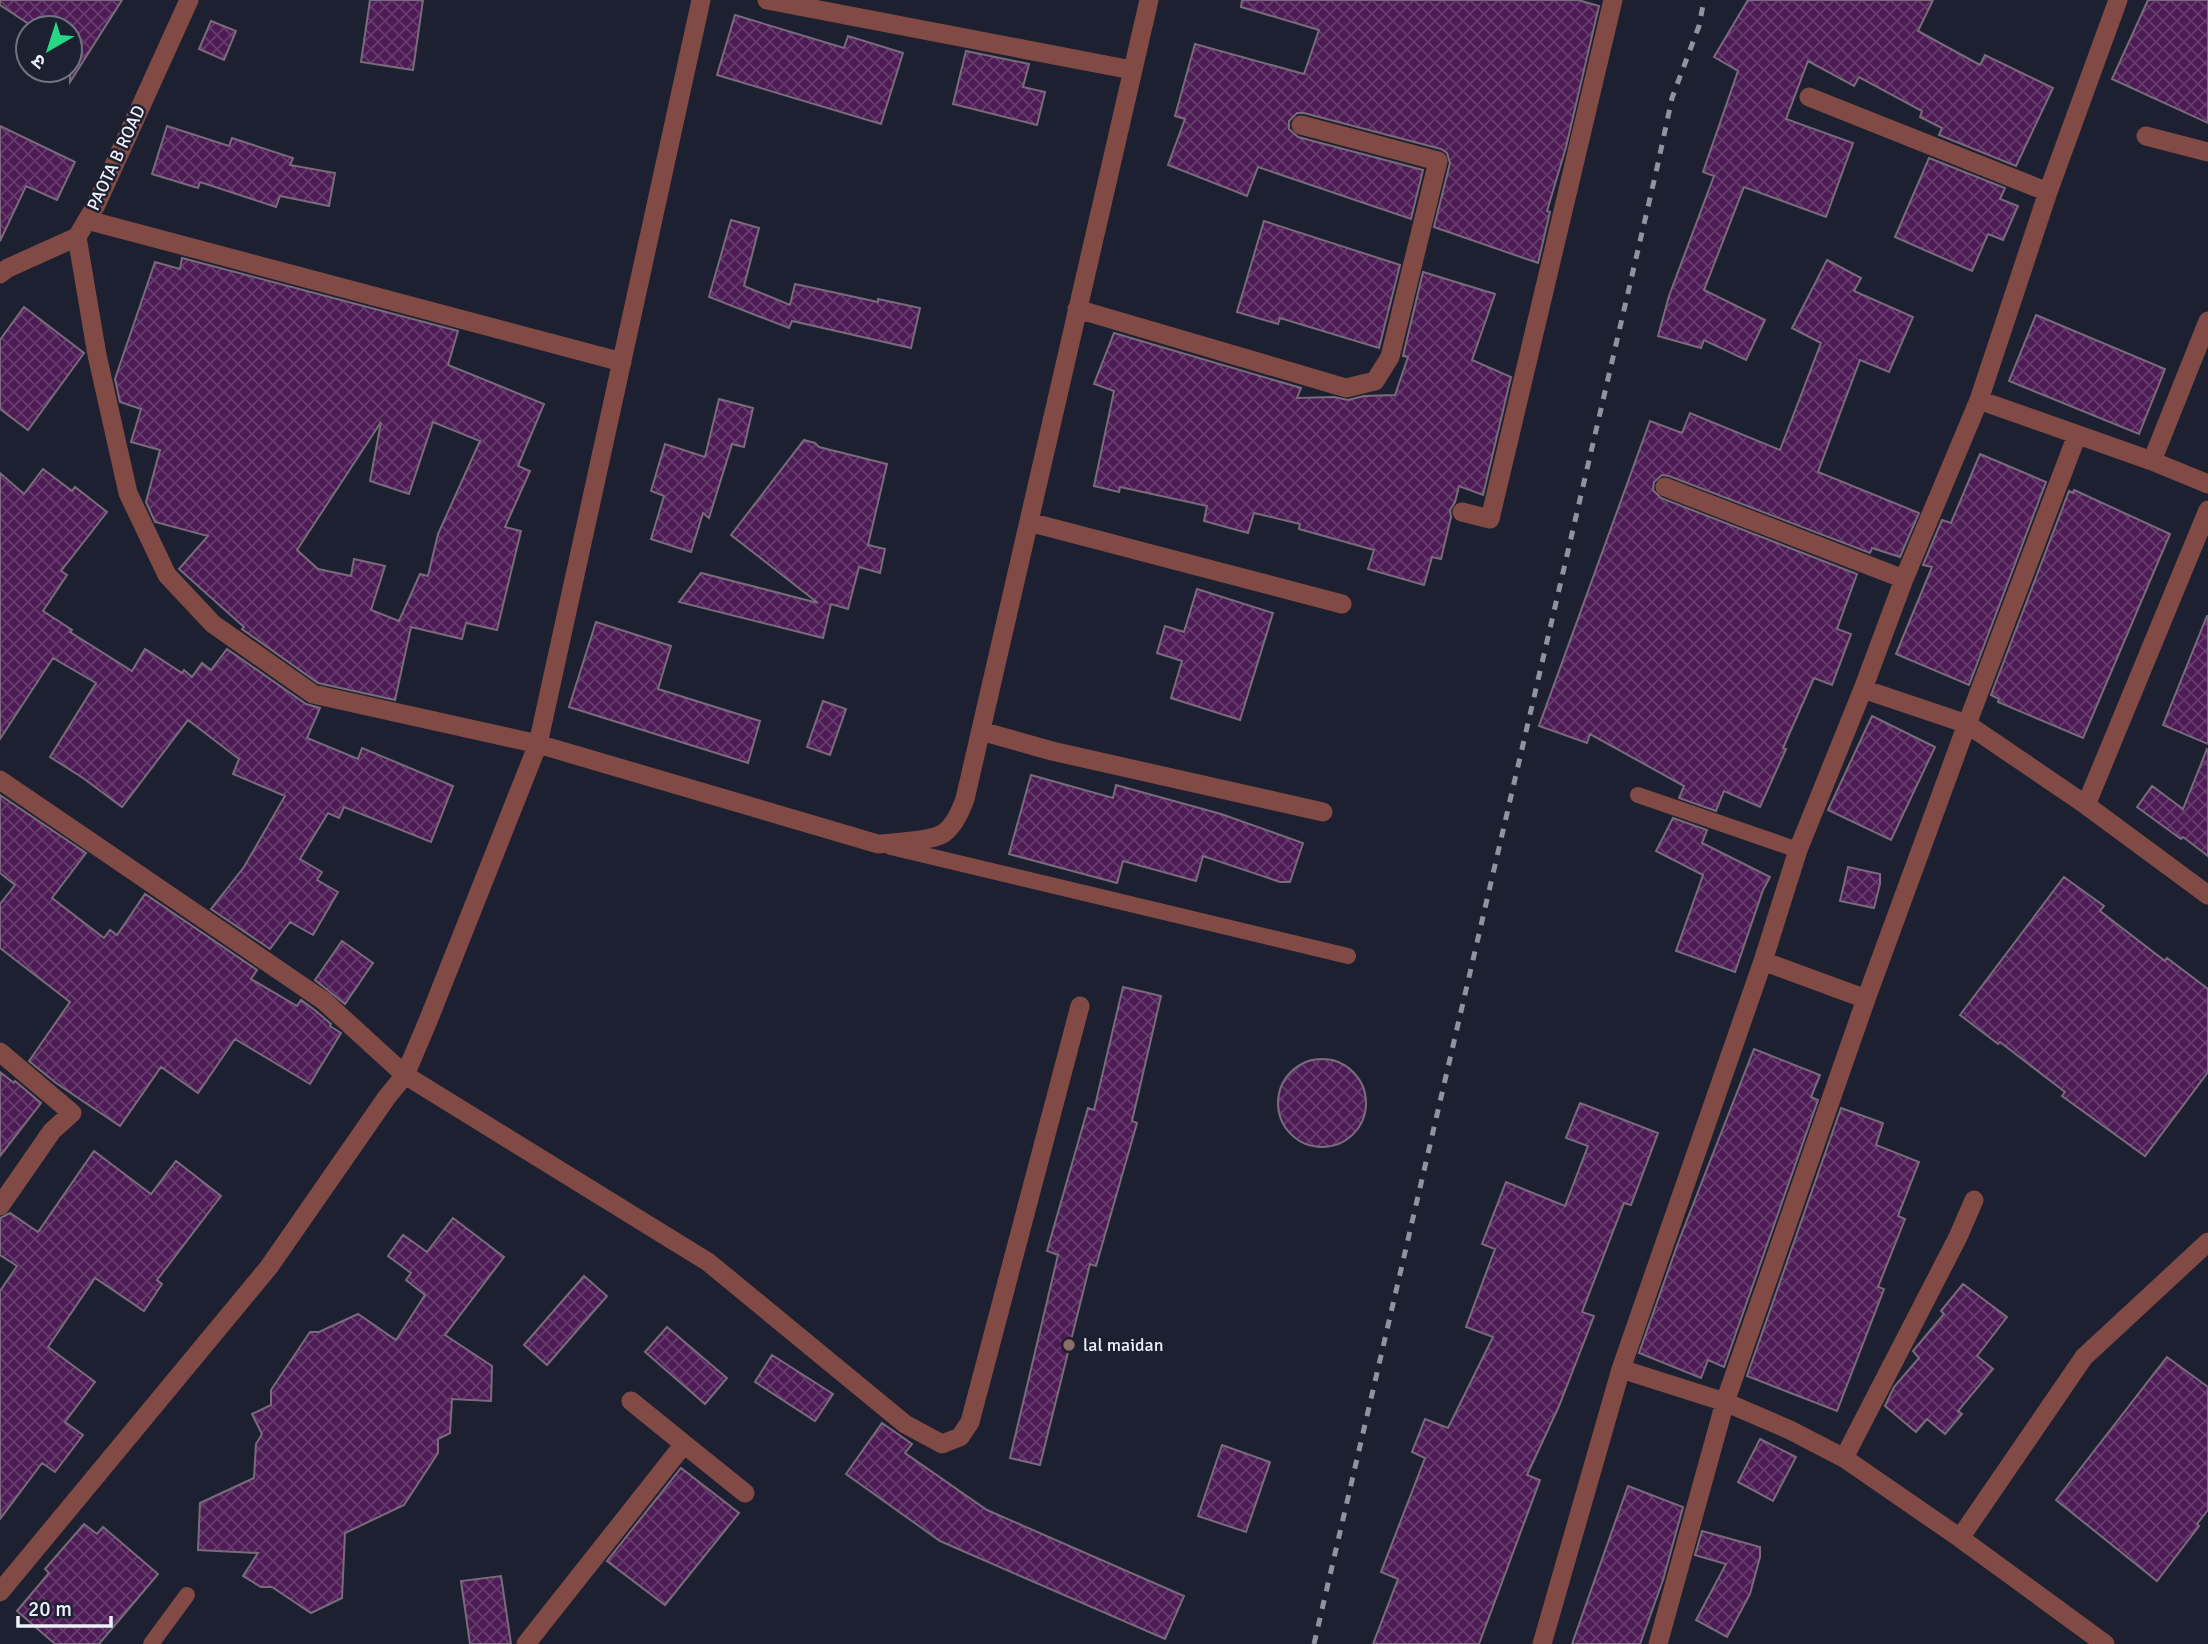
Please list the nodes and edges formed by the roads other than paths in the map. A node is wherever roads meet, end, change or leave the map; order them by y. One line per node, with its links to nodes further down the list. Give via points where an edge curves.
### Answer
1 (189, 0): 13 (street, PAOTA B ROAD)
2 (701, 0): 17 (street)
3 (767, 0): 7 (street)
4 (1149, 0): 7 (street)
5 (1613, 0): 24 (street, via 1490,519)
6 (2118, 0): 12 (street)
7 (1132, 70): 15 (street)
8 (1809, 97): 12 (street)
9 (1301, 125): 15 (street, via 1438,161 1390,357 1375,381 1346,388)
10 (2146, 136): 11 (street)
11 (2208, 152)
12 (2048, 192): 18 (street)
13 (82, 228): 14 (street); 17 (street); 31 (street, via 97,355 128,493 167,575 213,624 313,694)
14 (0, 274)
15 (1077, 309): 25 (street)
16 (2208, 321): 20 (street)
17 (622, 362): 31 (street)
18 (1979, 400): 19 (street); 26 (street)
19 (2077, 435): 20 (street); 29 (street)
20 (2152, 461): 21 (street)
21 (2208, 484)
22 (1665, 487): 26 (street)
23 (2208, 510): 34 (street)
24 (1462, 512)
25 (1029, 523): 27 (street); 30 (street)
26 (1904, 579): 28 (street)
27 (1342, 604)
28 (1863, 689): 29 (street); 37 (street)
29 (1967, 724): 34 (street); 41 (street)
30 (981, 732): 35 (street); 36 (street, via 965,799 944,833)
31 (538, 744): 36 (street); 44 (street)
32 (0, 780): 44 (street, via 324,1001)
33 (1638, 795): 37 (lane)
34 (2086, 805): 38 (street)
35 (1323, 813)
36 (878, 844): 39 (lane)
37 (1798, 850): 40 (street)
38 (2208, 895)
39 (1348, 956)
40 (1763, 961): 41 (street); 48 (street)
41 (1866, 999): 50 (street)
42 (1080, 1006): 44 (street, via 970,1422 960,1437 942,1444 905,1424 708,1262)
43 (0, 1052): 46 (street, via 72,1114 52,1131)
44 (405, 1074): 55 (street, via 269,1267)
45 (1974, 1200): 52 (street)
46 (0, 1206)
47 (2208, 1242): 54 (street, via 2084,1357)
48 (1621, 1369): 50 (street); 59 (street)
49 (631, 1401): 51 (street)
50 (1726, 1402): 52 (street); 60 (street)
51 (684, 1444): 53 (street); 58 (street)
52 (1844, 1458): 54 (street)
53 (745, 1493)
54 (1960, 1538): 61 (street)
55 (0, 1592)
56 (187, 1595): 57 (lane)
57 (150, 1644)
58 (526, 1644)
59 (1542, 1644)
60 (1658, 1644)
61 (2105, 1644)

